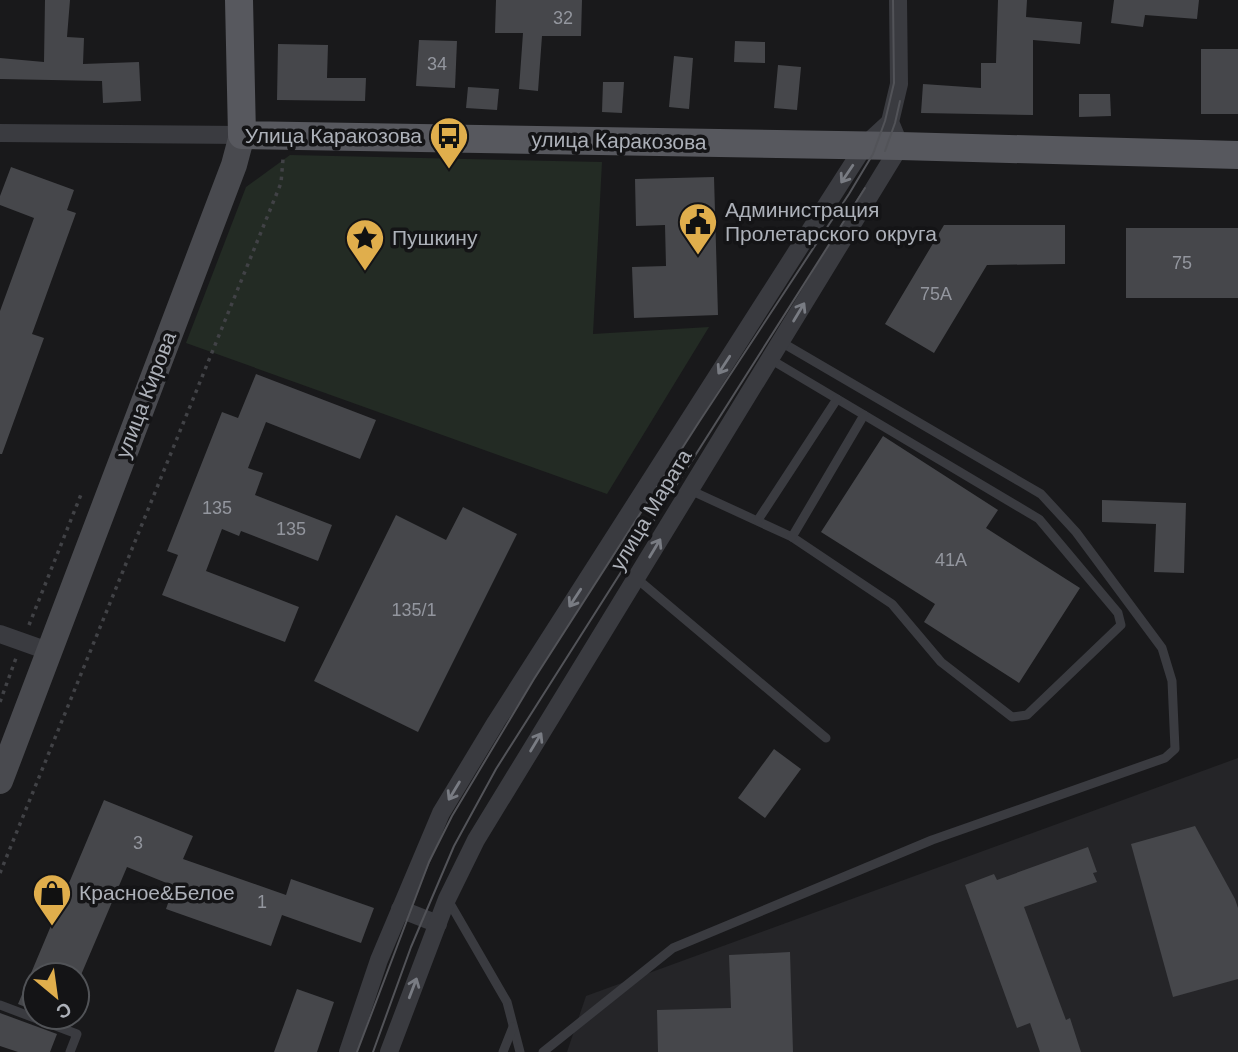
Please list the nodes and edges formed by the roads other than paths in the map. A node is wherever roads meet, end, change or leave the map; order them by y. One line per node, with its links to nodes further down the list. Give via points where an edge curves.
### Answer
1 (239, 0): 5 (main road, улица Кирова)
2 (898, 0): 4 (street, улица Марата)
3 (0, 133): 5 (street, улица Каракозова)
4 (895, 134): 6 (main road, улица Каракозова); 7 (main road, улица Каракозова); 8 (street, улица Марата, one-way to 4)
5 (242, 135): 6 (main road, улица Каракозова); 17 (main road, улица Кирова)
6 (865, 145): 21 (street, улица Марата, one-way to 21, via 496,722 441,813)
7 (1238, 155)
8 (780, 342): 9 (street, улица Марата); 30 (lane, via 1041,494 1076,531 1162,648 1172,681 1175,749 1165,758 932,840 673,948)
9 (770, 359): 10 (lane); 12 (street, улица Марата)
10 (836, 399): 11 (lane); 13 (lane)
11 (864, 415): 14 (lane); 14 (lane, via 1040,519 1118,613 1121,625 1027,715 1012,717 941,662 892,604)
12 (690, 490): 13 (lane); 15 (street, улица Марата, one-way to 12)
13 (758, 520): 14 (lane)
14 (792, 537)
15 (636, 578): 18 (lane); 20 (street, улица Марата, one-way to 15, via 476,840)
16 (0, 634): 17 (street)
17 (48, 651): 19 (main road, улица Кирова)
18 (826, 738)
19 (0, 781)
20 (447, 899): 22 (street, улица Марата); 24 (lane, via 507,1002)
21 (400, 909): 22 (street); 26 (street, улица Марата)
22 (438, 924): 27 (street, улица Марата, one-way to 22)
23 (0, 1005): 25 (lane, via 77,1034)
24 (513, 1026): 28 (lane); 29 (lane)
25 (70, 1052)
26 (348, 1052)
27 (389, 1052)
28 (503, 1052)
29 (520, 1052)
30 (543, 1052)

